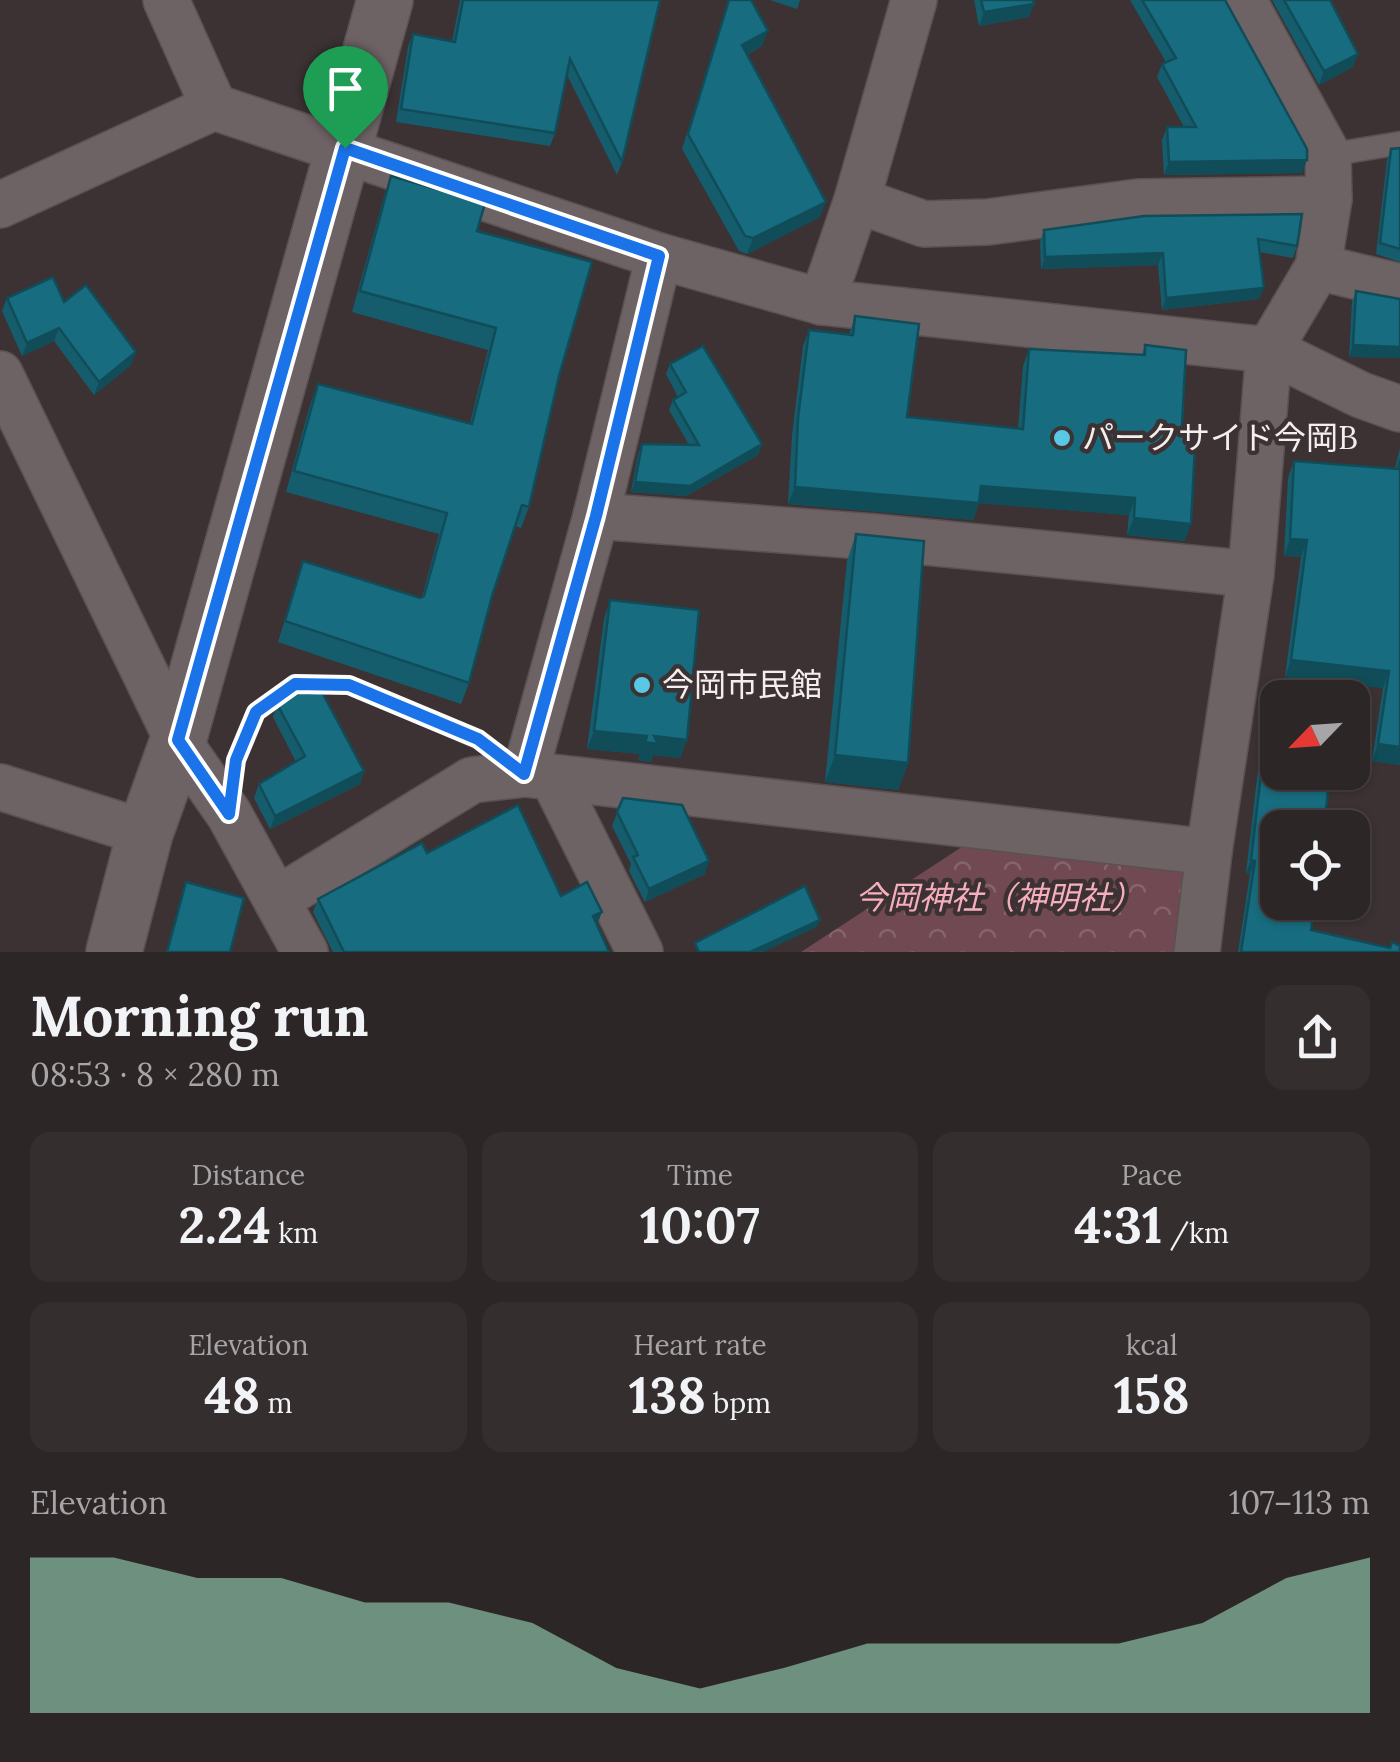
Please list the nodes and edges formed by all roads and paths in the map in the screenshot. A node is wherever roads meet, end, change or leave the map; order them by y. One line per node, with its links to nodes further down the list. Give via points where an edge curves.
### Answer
1 (166, 0): 5 (street)
2 (384, 0): 7 (street)
3 (914, 0): 9 (street)
4 (1243, 0): 8 (street)
5 (214, 107): 7 (street); 10 (street)
6 (1400, 143): 8 (lane)
7 (345, 148): 11 (street); 20 (street)
8 (1328, 177): 9 (street, via 988,222 924,224); 12 (street)
9 (858, 200): 14 (street)
10 (0, 205)
11 (659, 256): 14 (street); 18 (street)
12 (1318, 267): 13 (street); 15 (street)
13 (1400, 287)
14 (822, 302): 15 (street)
15 (1269, 350): 17 (street); 19 (street)
16 (0, 374): 20 (street)
17 (1400, 409)
18 (596, 516): 19 (street); 21 (street)
19 (1252, 574): 25 (street)
20 (178, 740): 23 (street); 24 (street)
21 (539, 776): 23 (path, via 478,739 349,685 295,684 256,712 236,760); 25 (street); 26 (street, via 472,780); 29 (street)
22 (0, 787): 24 (street)
23 (229, 814): 26 (street)
24 (145, 833): 27 (street)
25 (1209, 852): 30 (street)
26 (278, 899): 28 (street)
27 (114, 952)
28 (304, 952)
29 (640, 952)
30 (1198, 952)

